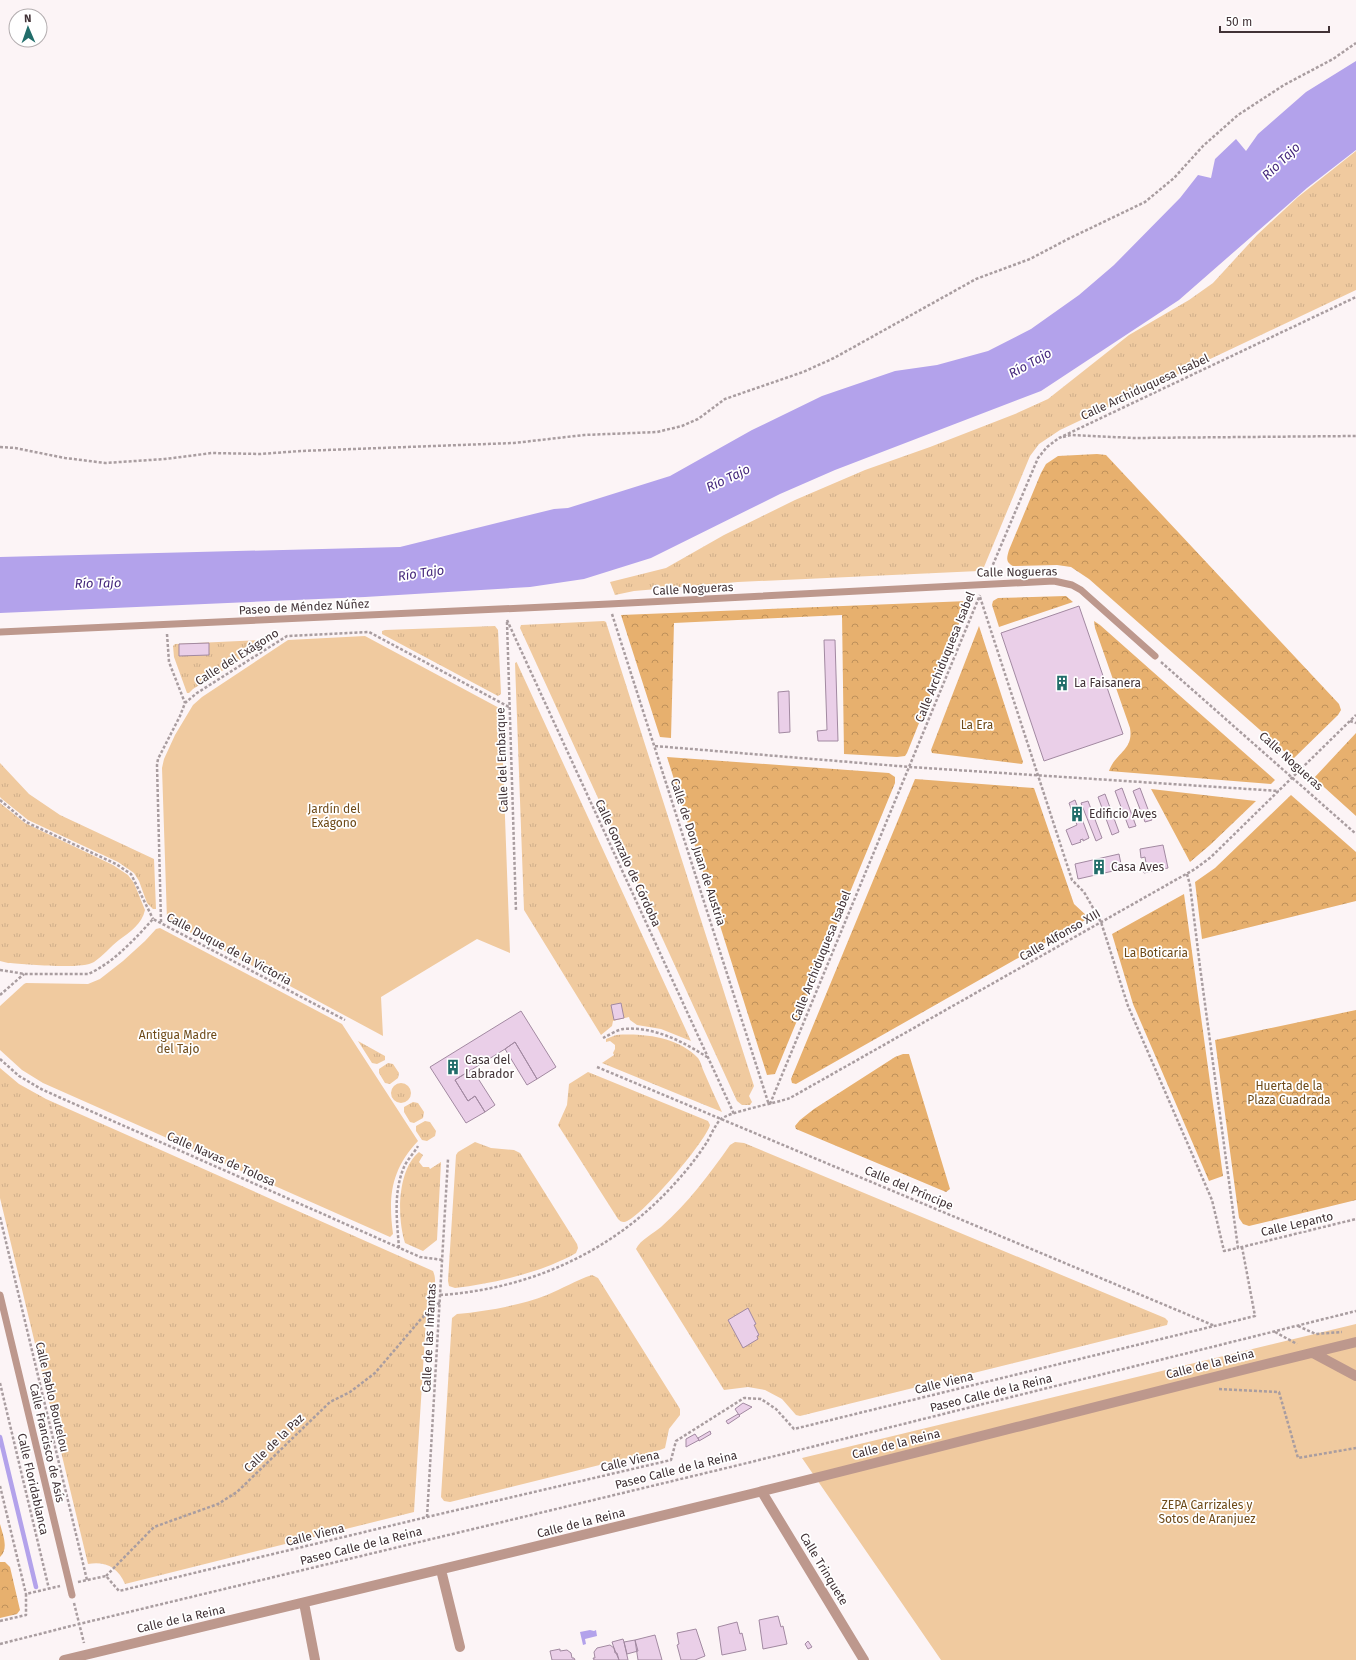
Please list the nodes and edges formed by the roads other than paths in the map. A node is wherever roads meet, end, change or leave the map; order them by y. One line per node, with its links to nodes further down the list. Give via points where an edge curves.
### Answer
1 (609, 604): 2 (lane, Paseo de Méndez Núñez); 3 (lane, Calle Nogueras, via 1054,581 1072,585 1086,595)
2 (0, 632)
3 (1155, 656)
4 (0, 1295): 10 (lane, Calle Francisco de Asís)
5 (1356, 1342): 6 (street, Calle de la Reina)
6 (1313, 1352): 7 (street); 8 (street, Calle de la Reina)
7 (1356, 1376)
8 (762, 1492): 9 (street, Calle de la Reina); 16 (street, Calle Trinquete)
9 (442, 1570): 11 (street, Calle de la Reina); 12 (street)
10 (72, 1595)
11 (304, 1603): 13 (street, Calle de la Reina); 15 (street)
12 (460, 1647)
13 (87, 1657): 14 (street, Calle de la Reina)
14 (64, 1660)
15 (315, 1660)
16 (862, 1660)

